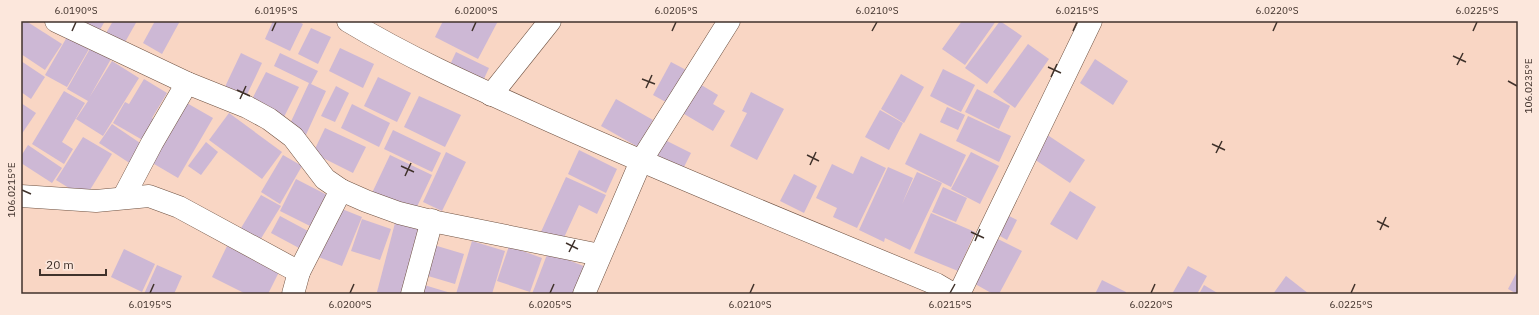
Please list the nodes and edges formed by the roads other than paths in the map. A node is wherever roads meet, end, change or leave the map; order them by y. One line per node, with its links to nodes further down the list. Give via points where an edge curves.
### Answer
1 (56, 21): 6 (street)
2 (348, 21): 7 (street, via 369,34)
3 (550, 21): 7 (street)
4 (729, 21): 8 (street)
5 (1092, 21): 19 (street)
6 (187, 83): 9 (street, via 248,107 269,119 293,137 325,179); 11 (street)
7 (491, 94): 8 (street)
8 (641, 161): 13 (street); 15 (street)
9 (341, 190): 12 (street, via 380,207); 14 (street)
10 (21, 196): 11 (street, via 96,201)
11 (124, 198): 14 (street, via 149,196 167,201)
12 (432, 220): 13 (street); 17 (street)
13 (600, 255): 18 (street)
14 (299, 272): 16 (street)
15 (940, 291)
16 (293, 294)
17 (412, 294)
18 (584, 294)
19 (959, 294)

